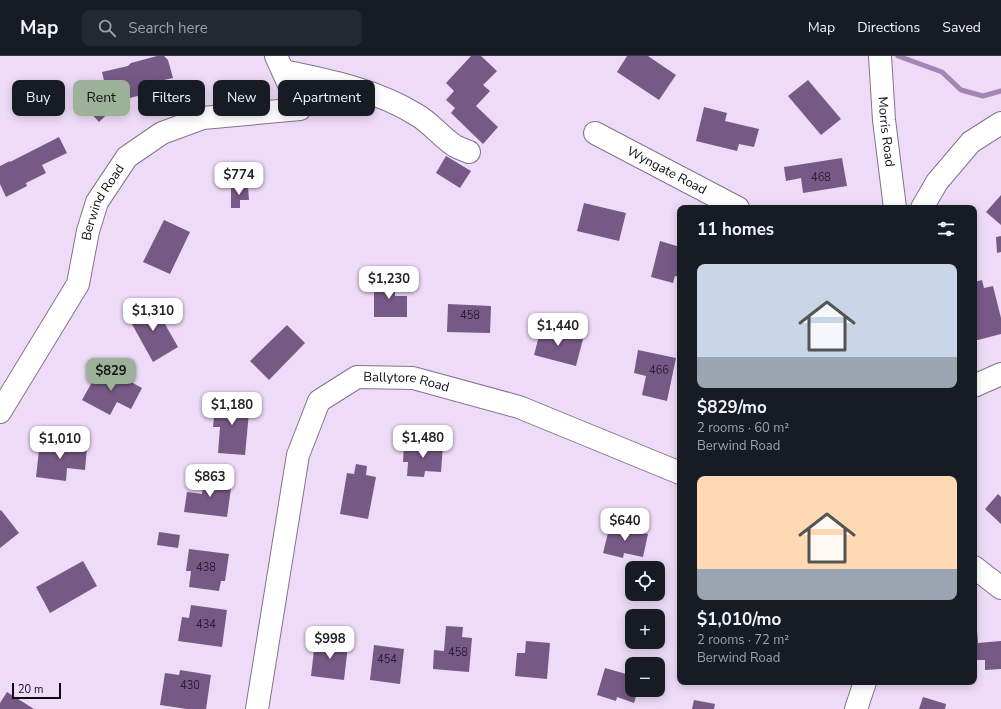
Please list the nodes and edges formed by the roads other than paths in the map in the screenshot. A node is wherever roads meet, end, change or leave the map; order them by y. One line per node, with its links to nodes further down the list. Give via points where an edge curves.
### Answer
1 (880, 56): 7 (street, Morris Road, via 884,120)
2 (279, 63): 5 (street, via 317,78 394,102 418,115 455,146); 11 (street, Berwind Road, via 300,109 203,118 162,133 127,157 97,202 88,231 78,284)
3 (1001, 123): 8 (street, via 971,142 937,182)
4 (595, 133): 6 (street, Wyngate Road)
5 (469, 152)
6 (732, 205)
7 (896, 205)
8 (924, 205)
9 (1001, 374): 10 (street)
10 (977, 385)
11 (0, 412)
12 (677, 472): 16 (street, Ballytore Road, via 519,407 413,378 357,377 319,401 298,455)
13 (977, 569): 14 (street)
14 (1001, 588)
15 (864, 685): 17 (street)
16 (257, 709)
17 (856, 709)

